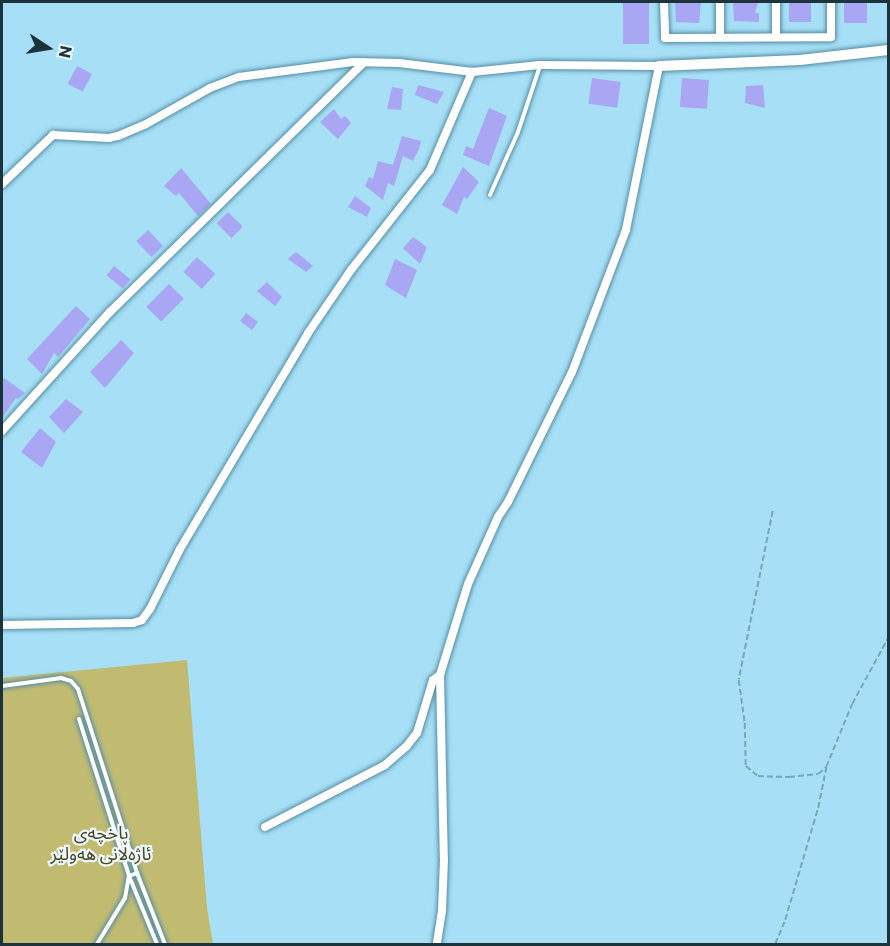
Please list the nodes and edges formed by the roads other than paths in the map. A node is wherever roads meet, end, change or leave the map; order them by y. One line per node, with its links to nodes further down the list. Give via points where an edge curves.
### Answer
1 (664, 2): 5 (street, via 665,38)
2 (720, 2): 5 (street)
3 (776, 2): 6 (street)
4 (831, 2): 6 (street, via 831,37)
5 (720, 37): 6 (street)
6 (776, 37)
7 (888, 50): 10 (street, via 800,60)
8 (364, 62): 11 (street); 12 (street, via 239,76 118,136 53,135); 14 (street, via 110,312)
9 (540, 65): 10 (street); 11 (street); 13 (lane, via 518,132)
10 (659, 66): 16 (street, via 626,230 572,372 468,584)
11 (472, 72): 15 (street, via 430,170 351,270 308,333 142,620)
12 (2, 184)
13 (490, 195)
14 (2, 431)
15 (2, 625)
16 (440, 675): 19 (street, via 434,680 417,733 386,765); 25 (street, via 444,859)
17 (2, 686): 20 (lane, via 61,678 75,684)
18 (79, 719): 21 (lane)
19 (265, 826)
20 (137, 873): 21 (lane); 24 (lane)
21 (129, 876): 22 (lane, via 125,898); 23 (lane)
22 (97, 945)
23 (157, 945)
24 (165, 945)
25 (437, 945)

